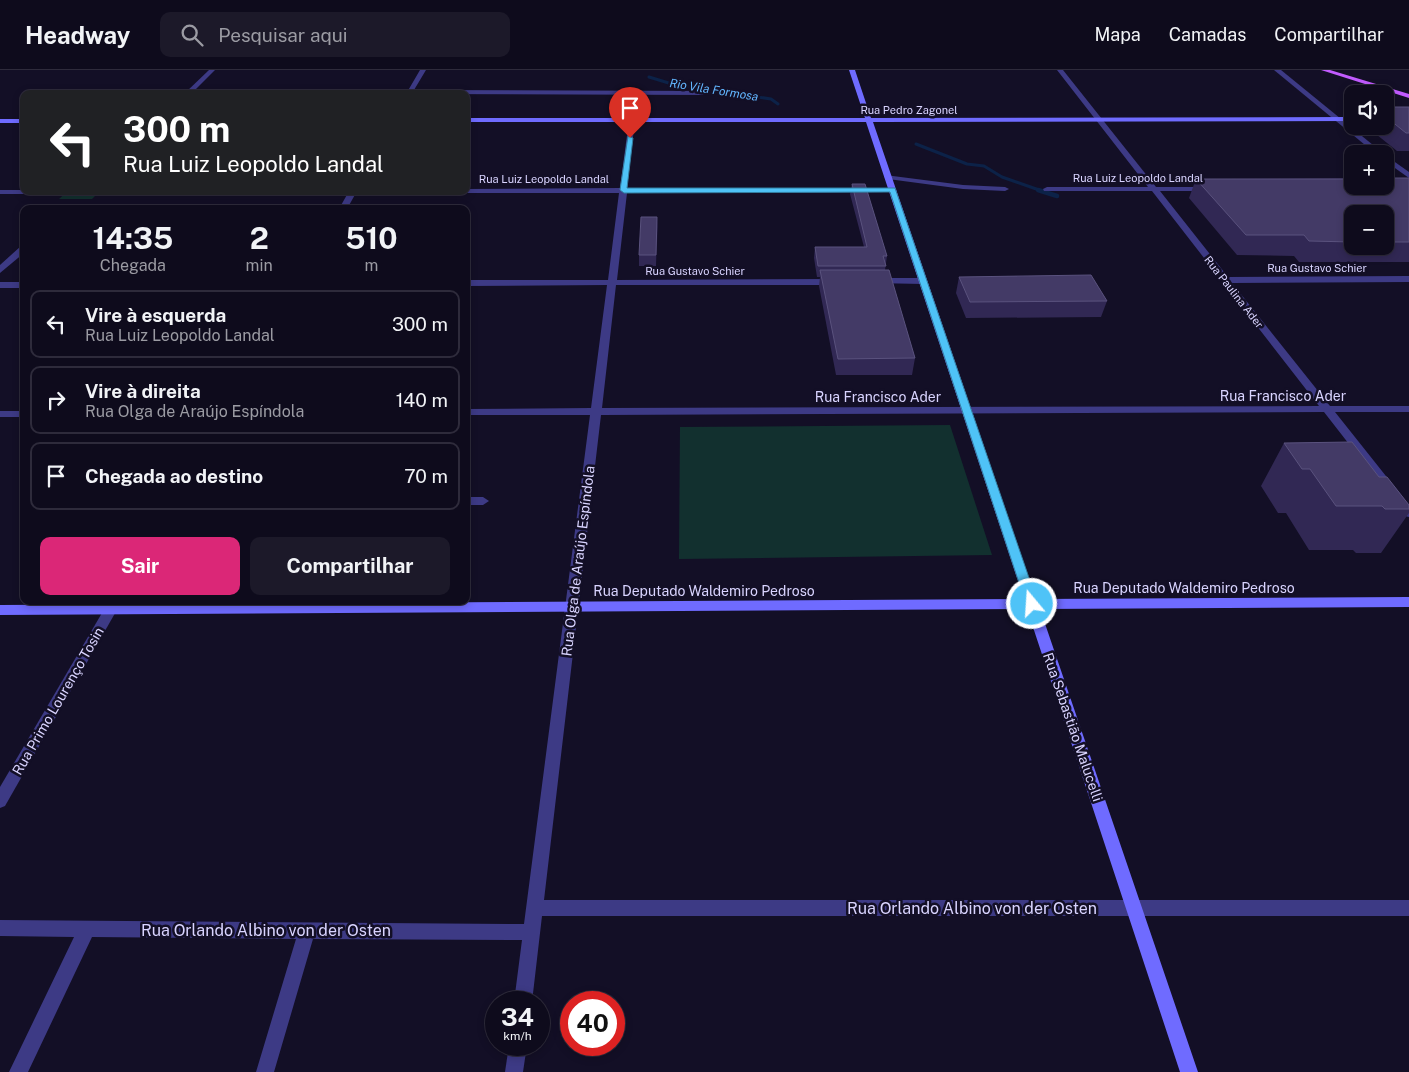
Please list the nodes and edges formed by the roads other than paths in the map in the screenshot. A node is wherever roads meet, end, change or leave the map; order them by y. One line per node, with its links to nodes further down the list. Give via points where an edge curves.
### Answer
1 (212, 70): 7 (street)
2 (423, 70): 8 (street)
3 (852, 70): 17 (street, Rua Sebastião Malucelli)
4 (1060, 70): 12 (street, Rua Paulina Ader)
5 (1277, 70): 13 (street)
6 (1324, 70): 11 (main road)
7 (191, 90)
8 (412, 90)
9 (470, 93): 10 (street)
10 (708, 93)
11 (1409, 96)
12 (1099, 119): 13 (street, Rua Pedro Zagonel); 17 (street, Rua Pedro Zagonel); 26 (street, Rua Paulina Ader)
13 (1338, 119): 14 (street, Rua Pedro Zagonel); 20 (street)
14 (1344, 119)
15 (470, 120): 16 (street, Rua Pedro Zagonel)
16 (632, 120): 17 (street, Rua Pedro Zagonel); 28 (street, Rua Olga de Araújo Espíndola)
17 (869, 120): 23 (street, Rua Sebastião Malucelli)
18 (0, 121): 19 (street)
19 (20, 121)
20 (1370, 145)
21 (1394, 164): 22 (street)
22 (1409, 176)
23 (888, 177): 24 (street, via 963,188); 29 (street, Rua Sebastião Malucelli)
24 (1005, 189)
25 (1047, 189): 26 (street, Rua Luiz Leopoldo Landal)
26 (1154, 189): 27 (street, Rua Luiz Leopoldo Landal); 36 (street, Rua Paulina Ader)
27 (1222, 189)
28 (624, 190): 29 (street, Rua Luiz Leopoldo Landal); 30 (street, Rua Luiz Leopoldo Landal); 39 (street, Rua Olga de Araújo Espíndola)
29 (893, 190): 38 (street, Rua Sebastião Malucelli)
30 (470, 191)
31 (0, 192): 32 (street)
32 (20, 192)
33 (20, 252): 34 (street)
34 (0, 270)
35 (1409, 279): 36 (street, Rua Gustavo Schier)
36 (1225, 280): 44 (street, Rua Paulina Ader)
37 (867, 281): 38 (street)
38 (923, 281): 46 (street, Rua Sebastião Malucelli)
39 (612, 282): 40 (street, Rua Gustavo Schier); 41 (street, Rua Gustavo Schier); 48 (street, Rua Olga de Araújo Espíndola)
40 (849, 282)
41 (470, 283)
42 (0, 285): 43 (street)
43 (20, 285)
44 (1327, 409): 45 (street, Rua Francisco Ader); 46 (street, Rua Francisco Ader); 53 (street, Rua Paulina Ader)
45 (1409, 409)
46 (967, 410): 48 (street, Rua Francisco Ader); 55 (street, Rua Sebastião Malucelli)
47 (470, 412): 48 (street, Rua Francisco Ader)
48 (596, 412): 57 (street, Rua Olga de Araújo Espíndola)
49 (0, 414): 50 (street)
50 (20, 414)
51 (470, 501): 52 (street)
52 (483, 501)
53 (1409, 513)
54 (1409, 602): 55 (street, Rua Deputado Waldemiro Pedroso)
55 (1032, 604): 57 (street, Rua Deputado Waldemiro Pedroso); 61 (street, Rua Sebastião Malucelli)
56 (113, 605): 57 (street, Rua Deputado Waldemiro Pedroso); 58 (street, Rua Deputado Waldemiro Pedroso); 59 (street, Rua Primo Lourenço Tosin)
57 (572, 607): 60 (street, Rua Olga de Araújo Espíndola)
58 (0, 610)
59 (0, 801)
60 (534, 908): 61 (street, Rua Orlando Albino von der Osten); 66 (street, Rua Olga de Araújo Espíndola)
61 (1134, 908): 62 (street, Rua Orlando Albino von der Osten); 72 (street, Rua Sebastião Malucelli)
62 (1409, 908)
63 (0, 928): 64 (street, Rua Orlando Albino von der Osten)
64 (87, 929): 65 (street, Rua Orlando Albino von der Osten); 69 (street)
65 (307, 930): 66 (street, Rua Orlando Albino von der Osten); 70 (street)
66 (532, 932): 67 (street, Rua Olga de Araújo Espíndola)
67 (524, 991)
68 (516, 1056): 71 (street)
69 (18, 1072)
70 (264, 1072)
71 (514, 1072)
72 (1189, 1072)

